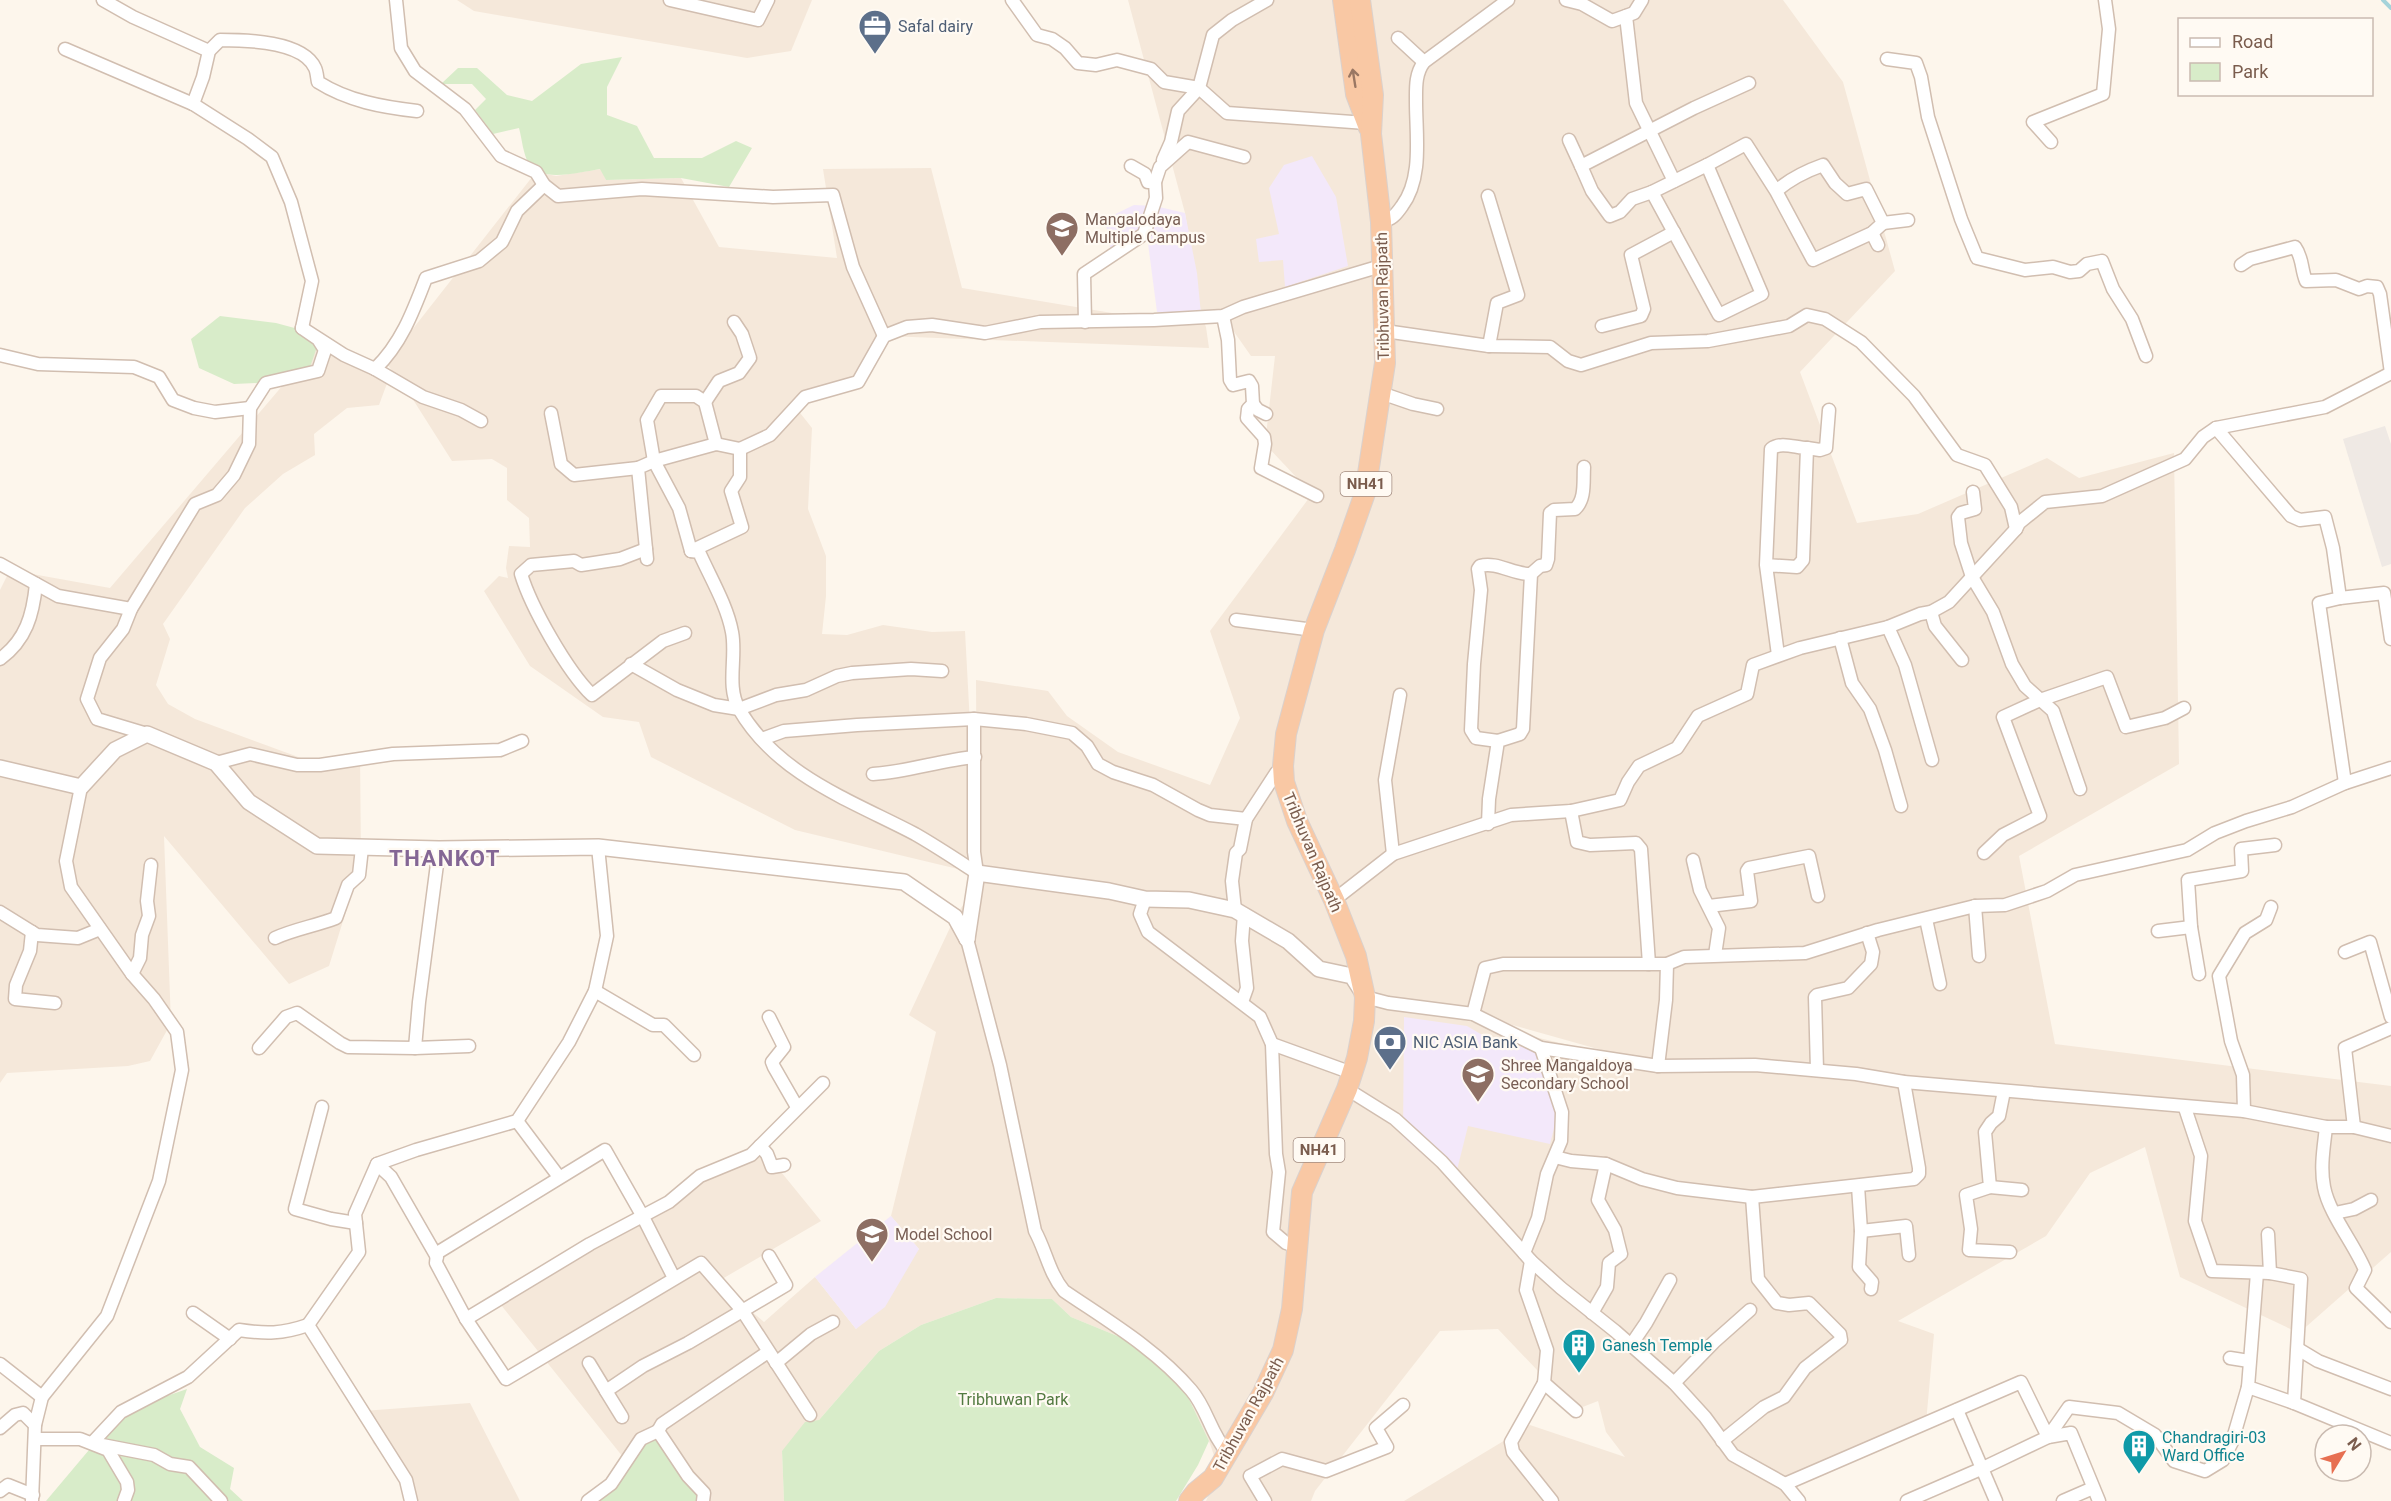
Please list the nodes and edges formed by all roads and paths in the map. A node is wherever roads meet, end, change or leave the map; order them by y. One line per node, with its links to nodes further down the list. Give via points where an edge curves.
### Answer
1 (103, 0): 16 (street)
2 (396, 0): 34 (street, via 401,48 415,71 465,109 501,156 536,172)
3 (670, 0): 4 (street, via 758,20)
4 (768, 0)
5 (1012, 0): 20 (street, via 1038,35 1065,48 1078,63 1096,65 1117,60 1151,69 1164,82)
6 (1267, 0): 20 (street, via 1213,35)
7 (1343, 0): 23 (highway, Tribhuvan Rajpath / NH41, one-way to 7, via 1356,94)
8 (1360, 0): 23 (highway, Tribhuvan Rajpath / NH41, via 1372,94)
9 (1507, 0): 18 (street)
10 (1566, 0): 13 (street, via 1582,4 1612,21)
11 (1642, 0): 13 (street, via 1634,13)
12 (2105, 0): 26 (street, via 2109,28 2103,94 2032,122)
13 (1626, 16): 24 (street, via 1636,103)
14 (1398, 38): 18 (street)
15 (65, 49): 21 (street)
16 (209, 51): 21 (street); 22 (street, via 220,40 248,40 301,52 315,67 318,82 336,94)
17 (1887, 59): 55 (street, via 1916,63 1928,117 1977,258 2025,270 2053,267 2070,272 2102,261)
18 (1424, 62): 39 (street, via 1416,78 1416,170 1410,195 1393,219)
19 (1749, 83): 24 (street)
20 (1199, 88): 23 (street, via 1227,113); 30 (street, via 1178,111)
21 (193, 104): 50 (street, via 272,158 291,202 312,281)
22 (417, 111)
23 (1369, 128): 39 (highway, Tribhuvan Rajpath / NH41)
24 (1649, 130): 31 (street); 32 (street)
25 (1569, 140): 31 (street)
26 (2051, 142)
27 (1244, 157): 30 (street, via 1188,142)
28 (1707, 165): 32 (street); 35 (street, via 1746,144); 41 (street, via 1762,294 1719,315)
29 (1131, 166): 33 (street, via 1145,174 1148,182)
30 (1160, 166): 33 (street)
31 (1581, 166): 36 (street, via 1592,191 1610,216 1632,199)
32 (1674, 181): 36 (street)
33 (1155, 182): 48 (street, via 1156,198 1144,234 1084,274)
34 (544, 185): 52 (street, via 558,196 642,189 773,197 833,195 853,267); 56 (street, via 517,211 502,242 479,261 426,278 404,332)
35 (1776, 191): 40 (street, via 1823,165 1847,195 1866,189); 42 (street, via 1813,260)
36 (1652, 192): 41 (street)
37 (1488, 196): 53 (street, via 1518,295 1497,303)
38 (1908, 220): 40 (street)
39 (1381, 222): 45 (highway, Tribhuvan Rajpath / NH41)
40 (1883, 223): 42 (street)
41 (1674, 232): 49 (street, via 1631,255 1644,309 1641,316)
42 (1872, 233): 43 (street)
43 (1878, 245)
44 (2241, 265): 57 (street, via 2295,247 2301,255 2306,280 2336,280 2359,289 2377,287)
45 (1381, 266): 46 (street); 51 (highway, Tribhuvan Rajpath / NH41)
46 (1222, 316): 48 (street); 60 (street, via 1230,380 1233,385 1249,381)
47 (735, 322): 59 (street, via 750,358 739,373 719,381)
48 (1085, 322): 52 (street, via 1040,322 985,333 932,325 907,327)
49 (1602, 326)
50 (302, 328): 56 (street); 61 (street, via 318,339 325,350 318,371 266,383)
51 (1385, 331): 53 (street); 58 (highway, Tribhuvan Rajpath / NH41)
52 (884, 336): 70 (street, via 858,382 805,397 770,435)
53 (1489, 346): 76 (street, via 1550,347 1568,361 1581,365 1651,343 1708,341 1789,326 1807,315 1825,320 1861,342 1906,388 1957,455 1985,465 2011,507)
54 (0, 355): 61 (street, via 38,364 134,367 159,377 173,400 194,408 215,412)
55 (2146, 356)
56 (375, 369): 66 (street, via 423,397)
57 (2391, 373): 67 (street, via 2325,407)
58 (1381, 393): 62 (street); 89 (highway, Tribhuvan Rajpath / NH41, via 1365,493)
59 (705, 402): 68 (street); 71 (street, via 696,396 661,396 647,420)
60 (1253, 404): 65 (street); 75 (street, via 1247,418 1264,437 1261,468)
61 (250, 408): 84 (street, via 249,444 234,475 217,495 195,504)
62 (1437, 409)
63 (1829, 410): 69 (street, via 1826,448)
64 (551, 413): 73 (street, via 561,464 574,475)
65 (1266, 414)
66 (481, 421)
67 (2216, 428): 76 (street, via 2185,459 2102,496 2044,502); 83 (street, via 2291,516 2300,520 2325,517)
68 (716, 444): 70 (street); 71 (street)
69 (1807, 448): 79 (street, via 1782,445 1771,449); 79 (street, via 1803,560 1797,567)
70 (740, 449): 77 (street, via 740,477 731,491 742,527)
71 (654, 461): 73 (street); 77 (street, via 680,508)
72 (1584, 467): 80 (street, via 1579,506 1550,513 1548,559 1546,565)
73 (638, 468): 96 (street, via 647,554 581,566 574,561 531,565 521,574 527,594 578,681 592,694)
74 (1973, 492): 81 (street, via 1975,509 1958,517)
75 (1317, 496)
76 (2016, 529): 81 (street)
77 (691, 551): 101 (street, via 699,552 732,633 734,696)
78 (0, 564): 82 (street)
79 (1766, 564): 93 (street)
80 (1531, 574): 106 (street, via 1523,729 1520,734); 106 (street, via 1487,564 1478,569 1481,590 1472,730 1476,738)
81 (1972, 577): 85 (street, via 1949,602); 99 (street, via 1994,612 2012,664 2025,686)
82 (36, 584): 84 (street, via 58,596); 94 (street, via 25,630 14,648)
83 (2340, 598): 87 (street, via 2384,593); 114 (street, via 2319,603)
84 (131, 609): 103 (street, via 123,629 100,658 87,699 97,719)
85 (1931, 612): 88 (street); 95 (street, via 1935,626)
86 (1236, 620): 89 (street)
87 (2390, 620): 92 (street)
88 (1888, 627): 91 (street); 108 (street, via 1905,665)
89 (1314, 630): 110 (highway, Tribhuvan Rajpath / NH41, via 1286,734)
90 (685, 633): 96 (street, via 663,641)
91 (1840, 638): 93 (street); 117 (street, via 1851,683 1870,709)
92 (2391, 639)
93 (1778, 655): 118 (street, via 1753,665 1747,694 1698,716 1677,748 1639,766 1620,800)
94 (0, 659)
95 (1962, 660)
96 (631, 664): 101 (street, via 677,690 714,705)
97 (942, 671): 101 (street, via 852,673)
98 (1400, 695): 126 (street, via 1385,780)
99 (2040, 700): 100 (street, via 2107,677 2126,727 2165,718); 116 (street, via 2053,711); 125 (street, via 2003,717 2040,816 2003,835)
100 (2184, 708)
101 (739, 709): 104 (street)
102 (974, 719): 104 (street, via 784,730); 107 (street); 119 (street, via 1072,733 1087,746 1098,764 1113,772 1153,785 1210,815)
103 (147, 734): 109 (street); 115 (street, via 115,750)
104 (762, 739): 129 (street, via 783,760 820,786 916,835)
105 (522, 741): 109 (street, via 500,750 393,754 320,765 297,765 250,754)
106 (1498, 741): 120 (street)
107 (975, 757): 113 (street); 129 (street)
108 (1932, 760)
109 (216, 763): 122 (street, via 249,802 317,846)
110 (1283, 766): 119 (street); 132 (highway, Tribhuvan Rajpath / NH41, via 1297,821)
111 (0, 768): 115 (street)
112 (2391, 768): 114 (street)
113 (873, 774)
114 (2344, 783): 134 (street, via 2292,807 2215,833 2187,850 2075,875 2047,891 2005,905)
115 (81, 788): 140 (street, via 66,861 71,887)
116 (2080, 789)
117 (1901, 806)
118 (1571, 811): 120 (street, via 1511,815); 149 (street, via 1577,842 1590,846 1636,843 1641,849)
119 (1246, 819): 136 (street, via 1232,881)
120 (1488, 824): 126 (street)
121 (2275, 845): 139 (street, via 2241,849 2242,871 2188,879)
122 (362, 848): 124 (street); 144 (street, via 359,875 348,885 336,918)
123 (598, 848): 124 (street); 145 (street, via 904,882 955,917); 154 (street, via 607,936)
124 (439, 849): 165 (street)
125 (1984, 853)
126 (1393, 854): 132 (street)
127 (1693, 860): 133 (street, via 1700,890)
128 (151, 865): 151 (street, via 148,916 140,958)
129 (977, 873): 131 (street); 145 (street)
130 (1818, 896): 133 (street, via 1809,856 1749,868 1751,901)
131 (1145, 899): 136 (street, via 1189,900); 156 (street, via 1140,914 1148,932)
132 (1334, 900): 155 (highway, Tribhuvan Rajpath / NH41, via 1356,956)
133 (1709, 906): 147 (street, via 1719,928)
134 (1975, 906): 138 (street); 148 (street)
135 (2271, 908): 177 (street, via 2266,920 2245,933 2219,976 2231,1041 2243,1075)
136 (1240, 912): 155 (street, via 1288,941 1319,969 1352,975); 156 (street, via 1247,988)
137 (0, 913): 142 (street)
138 (1926, 918): 143 (street); 153 (street)
139 (2191, 927): 141 (street); 152 (street)
140 (100, 929): 142 (street, via 78,938); 151 (street)
141 (2158, 931)
142 (32, 932): 157 (street, via 15,999)
143 (1867, 933): 147 (street, via 1805,953); 169 (street, via 1873,952 1871,964 1848,988 1815,997)
144 (274, 938)
145 (967, 939): 246 (street, via 1000,1065 1035,1231 1054,1279 1064,1291 1151,1351 1193,1391 1219,1444)
146 (2345, 952): 160 (street, via 2374,941)
147 (1715, 955): 150 (street, via 1684,957)
148 (1979, 956)
149 (1649, 963): 150 (street); 158 (street, via 1503,964 1485,968)
150 (1667, 964): 168 (street)
151 (132, 974): 231 (street, via 177,1032 182,1070 161,1170 107,1316)
152 (2199, 974)
153 (1940, 984)
154 (595, 991): 167 (street, via 653,1025 664,1025); 178 (street, via 569,1042)
155 (1365, 997): 158 (street); 170 (highway, Tribhuvan Rajpath / NH41, via 1361,1041)
156 (1242, 1002): 162 (street, via 1260,1017)
157 (55, 1004)
158 (1473, 1014): 166 (street)
159 (770, 1017): 175 (street, via 784,1047 772,1062)
160 (2391, 1017)
161 (2391, 1028): 180 (street, via 2345,1048)
162 (1272, 1044): 170 (street); 198 (street, via 1279,1172 1273,1232)
163 (469, 1046): 165 (street)
164 (259, 1048): 165 (street, via 286,1017 297,1012 348,1047)
165 (415, 1048)
166 (1541, 1048): 168 (street); 183 (street, via 1562,1112 1561,1141)
167 (694, 1055)
168 (1658, 1066): 169 (street, via 1755,1065)
169 (1817, 1071): 171 (street)
170 (1350, 1081): 198 (highway, Tribhuvan Rajpath / NH41, via 1302,1192); 203 (street, via 1447,1167)
171 (1904, 1082): 173 (street); 188 (street, via 1919,1174 1914,1179)
172 (824, 1083): 175 (street)
173 (2004, 1091): 176 (street); 189 (street, via 1999,1116 1985,1132)
174 (322, 1107): 195 (street, via 295,1209)
175 (797, 1107): 182 (street)
176 (2185, 1108): 177 (street); 204 (street, via 2201,1156 2195,1221 2212,1271)
177 (2244, 1111): 179 (street)
178 (517, 1121): 184 (street); 187 (street)
179 (2326, 1127): 180 (street); 193 (street, via 2324,1189)
180 (2354, 1127): 181 (street)
181 (2391, 1136)
182 (760, 1146): 186 (street, via 772,1167); 194 (street, via 751,1155 700,1176 669,1202)
183 (1555, 1156): 185 (street); 203 (street, via 1547,1174)
184 (377, 1164): 195 (street, via 355,1214); 202 (street, via 391,1177)
185 (1606, 1164): 191 (street, via 1677,1188); 212 (street, via 1598,1200 1615,1230 1621,1254 1609,1263 1607,1287)
186 (784, 1165)
187 (559, 1178): 194 (street, via 605,1150); 202 (street, via 437,1253)
188 (1857, 1186): 191 (street); 196 (street)
189 (1990, 1186): 190 (street); 199 (street, via 1966,1195 1971,1229 1969,1250)
190 (2022, 1190)
191 (1752, 1197): 243 (street, via 1758,1280 1778,1303 1809,1303 1840,1334 1841,1341 1805,1368 1784,1397 1764,1407)
192 (2371, 1200): 193 (street)
193 (2335, 1213): 215 (street, via 2365,1270 2356,1288)
194 (642, 1215): 206 (street); 213 (street)
195 (356, 1223): 216 (street, via 359,1252)
196 (1861, 1231): 200 (street, via 1906,1226); 208 (street, via 1859,1267 1872,1282)
197 (2268, 1234): 205 (street)
198 (1298, 1247): 246 (highway, Tribhuvan Rajpath / NH41, via 1283,1350)
199 (2010, 1252)
200 (1909, 1255)
201 (770, 1256): 209 (street, via 786,1285)
202 (437, 1257): 213 (street, via 436,1263)
203 (1528, 1257): 212 (street); 226 (street, via 1526,1290 1547,1350)
204 (2257, 1273): 205 (street); 222 (street)
205 (2270, 1273): 219 (street, via 2301,1279)
206 (674, 1278): 209 (street, via 701,1263); 213 (street, via 506,1379)
207 (1670, 1281): 218 (street)
208 (1871, 1290)
209 (742, 1310): 220 (street); 230 (street)
210 (1750, 1310): 227 (street)
211 (193, 1312): 217 (street)
212 (1592, 1313): 218 (street)
213 (466, 1319)
214 (833, 1322): 224 (street, via 811,1334)
215 (2391, 1322)
216 (308, 1325): 217 (street, via 286,1333 239,1330); 255 (street, via 406,1480)
217 (230, 1339): 244 (street, via 188,1377 122,1412)
218 (1631, 1345): 227 (street)
219 (2298, 1349): 229 (street, via 2318,1361); 232 (street)
220 (768, 1352): 224 (street); 240 (street, via 662,1424)
221 (2230, 1358): 222 (street)
222 (2250, 1361): 228 (street)
223 (590, 1363): 230 (street)
224 (776, 1363): 236 (street)
225 (0, 1364): 231 (street)
226 (1544, 1383): 235 (street); 261 (street, via 1511,1442 1514,1452)
227 (1674, 1383): 243 (street)
228 (2248, 1387): 232 (street); 241 (street, via 2223,1460 2205,1471 2174,1461 2155,1435 2118,1413 2069,1407)
229 (2391, 1389)
230 (606, 1391): 237 (street)
231 (42, 1397): 238 (street)
232 (2294, 1403): 245 (street)
233 (1403, 1405): 260 (street, via 1376,1428 1387,1447 1326,1471 1282,1459 1250,1476)
234 (1957, 1410): 241 (street, via 2021,1382); 247 (street); 249 (street)
235 (1576, 1412)
236 (810, 1415)
237 (622, 1417)
238 (35, 1425): 239 (street, via 23,1413); 242 (street)
239 (0, 1428)
240 (658, 1431): 256 (street, via 641,1439 611,1484); 257 (street, via 704,1494)
241 (2048, 1437): 247 (street); 250 (street, via 2071,1433)
242 (35, 1438): 244 (street, via 65,1437); 252 (street)
243 (1722, 1441): 249 (street, via 1743,1462)
244 (92, 1443): 253 (street, via 108,1450 118,1465 127,1482); 254 (street, via 154,1455 170,1464 189,1467)
245 (2391, 1443)
246 (1228, 1453): 248 (highway, Tribhuvan Rajpath / NH41)
247 (1983, 1468): 263 (street); 264 (street)
248 (1213, 1478): 258 (highway, Tribhuvan Rajpath / NH41); 259 (highway, Tribhuvan Rajpath / NH41)
249 (1785, 1484): 262 (street)
250 (2093, 1488): 265 (street); 266 (street)
251 (0, 1491): 252 (street, via 8,1485)
252 (32, 1498)
253 (124, 1501)
254 (221, 1501)
255 (411, 1501)
256 (588, 1501)
257 (703, 1501)
258 (1189, 1501)
259 (1209, 1501)
260 (1265, 1501)
261 (1552, 1501)
262 (1799, 1501)
263 (1907, 1501)
264 (1996, 1501)
265 (2063, 1501)
266 (2099, 1501)

